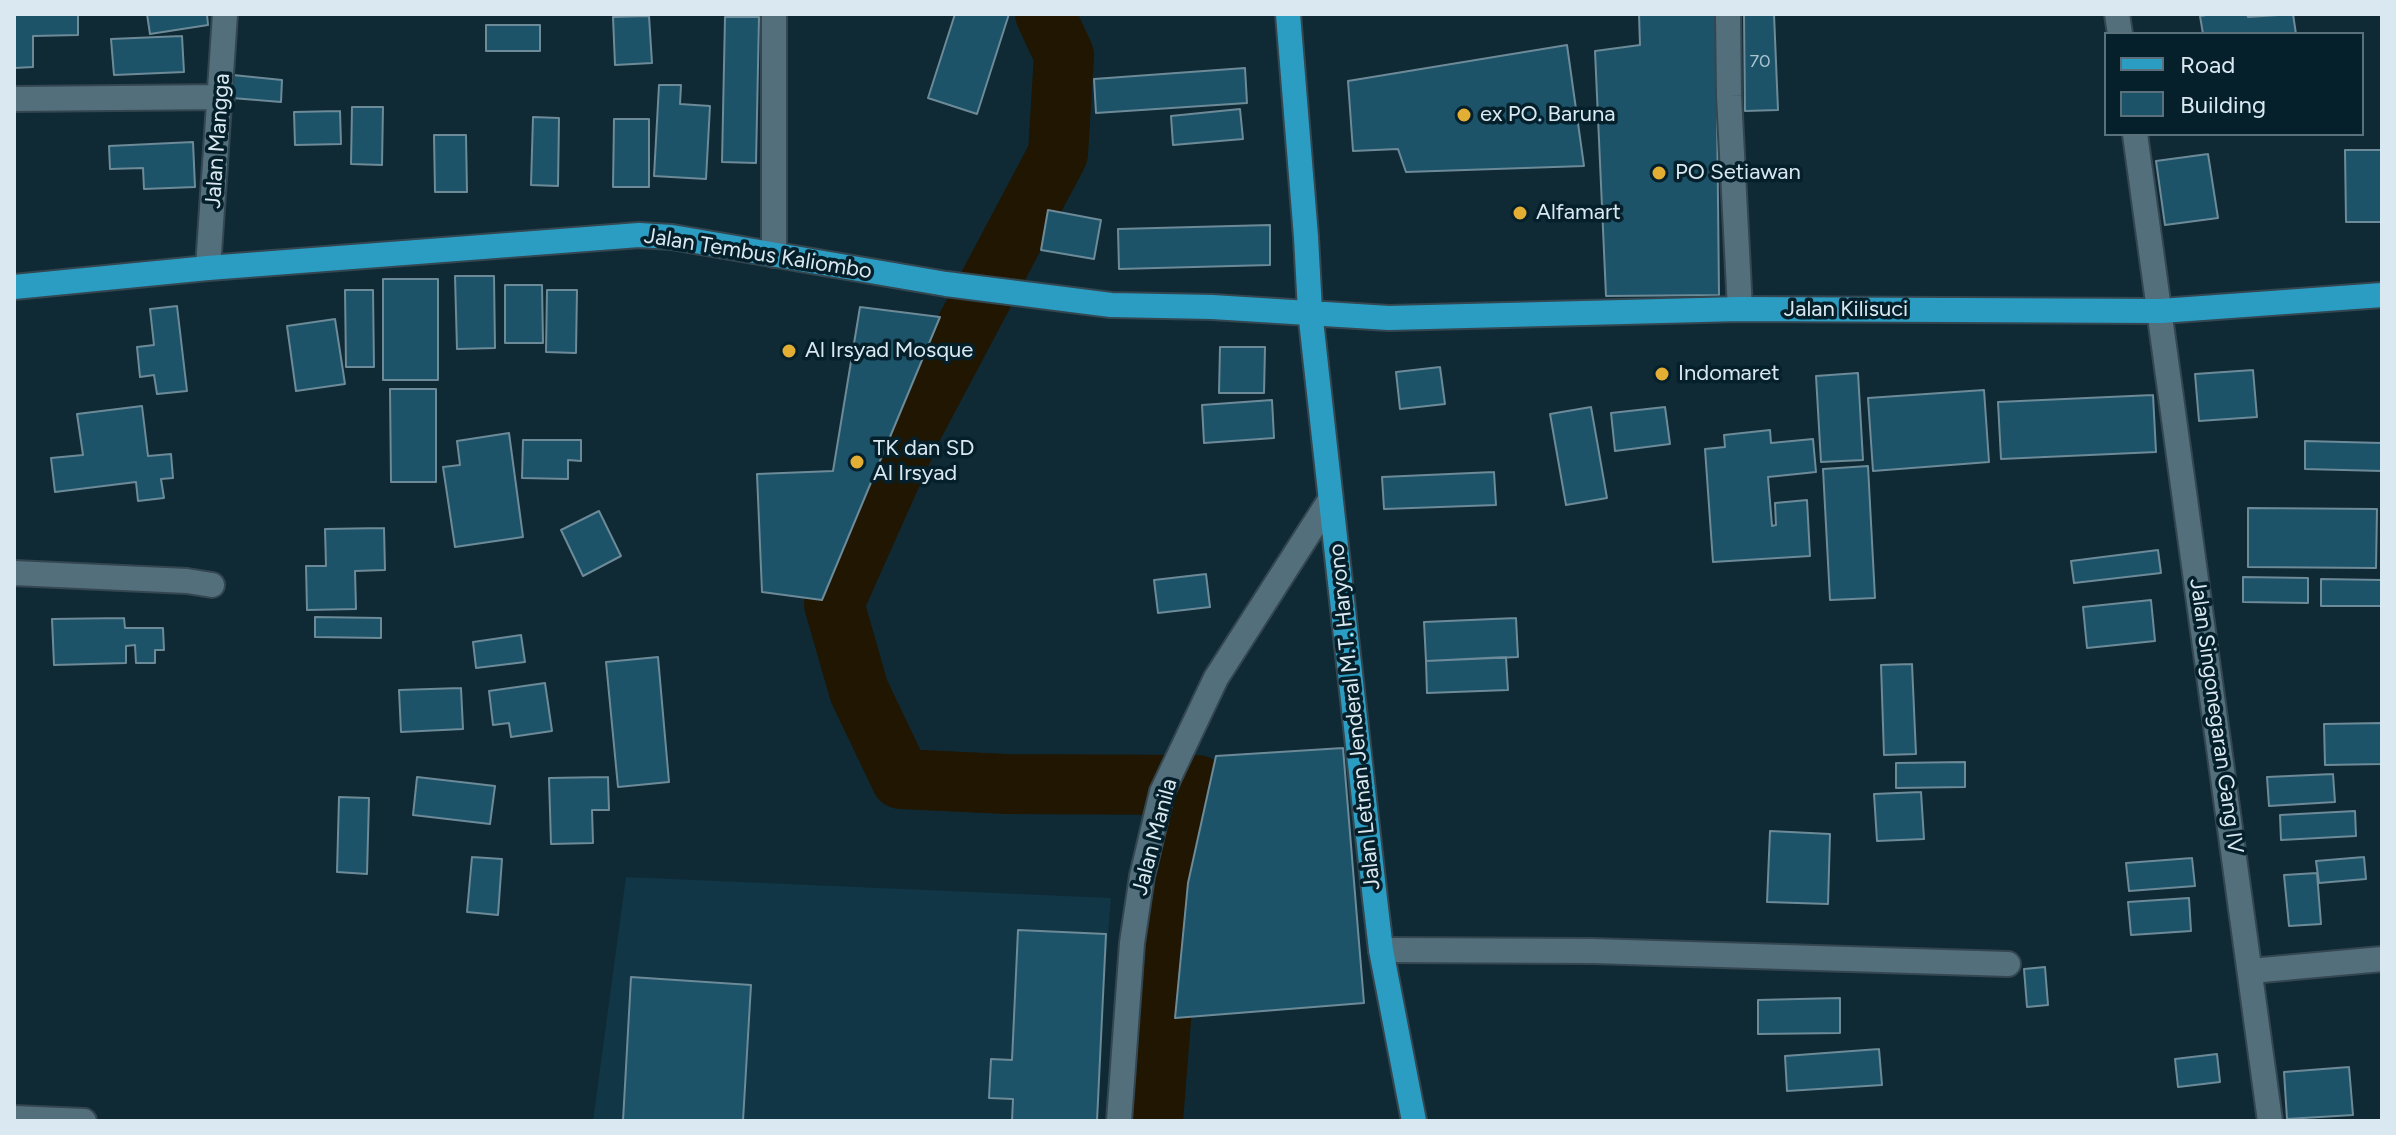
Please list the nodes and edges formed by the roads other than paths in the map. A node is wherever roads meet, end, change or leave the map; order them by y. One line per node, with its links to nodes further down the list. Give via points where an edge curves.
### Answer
1 (225, 14): 5 (street, Jalan Mangga)
2 (774, 14): 8 (street)
3 (1288, 14): 13 (main road, Jalan Letnan Jenderal M.T. Haryono)
4 (1728, 14): 12 (street)
5 (222, 97): 6 (street); 9 (street, Jalan Mangga)
6 (14, 99)
7 (2135, 136): 14 (street, Jalan Singonegaran Gang IV)
8 (774, 255): 9 (main road, Jalan Tembus Kaliombo, via 639,235); 13 (main road, Jalan Tembus Kaliombo, via 1111,305)
9 (208, 268): 10 (main road, Jalan Tembus Kaliombo)
10 (14, 287)
11 (2382, 295): 14 (main road, Jalan Kilisuci)
12 (1740, 309): 13 (main road, Jalan Kilisuci, via 1389,318); 14 (main road, Jalan Kilisuci)
13 (1310, 311): 15 (main road, Jalan Letnan Jenderal M.T. Haryono)
14 (2161, 311): 21 (street, Jalan Singonegaran Gang IV)
15 (1330, 500): 18 (main road, Jalan Letnan Jenderal M.T. Haryono); 24 (street, Jalan Manila, via 1216,678 1166,784 1142,876 1132,943)
16 (14, 573): 17 (street)
17 (212, 585)
18 (1381, 950): 20 (street); 25 (main road, Jalan Letnan Jenderal M.T. Haryono)
19 (2382, 959): 21 (street)
20 (2008, 964)
21 (2251, 971): 26 (street, Jalan Singonegaran Gang IV)
22 (14, 1118): 23 (street)
23 (84, 1121)
24 (1119, 1121)
25 (1414, 1121)
26 (2270, 1121)

